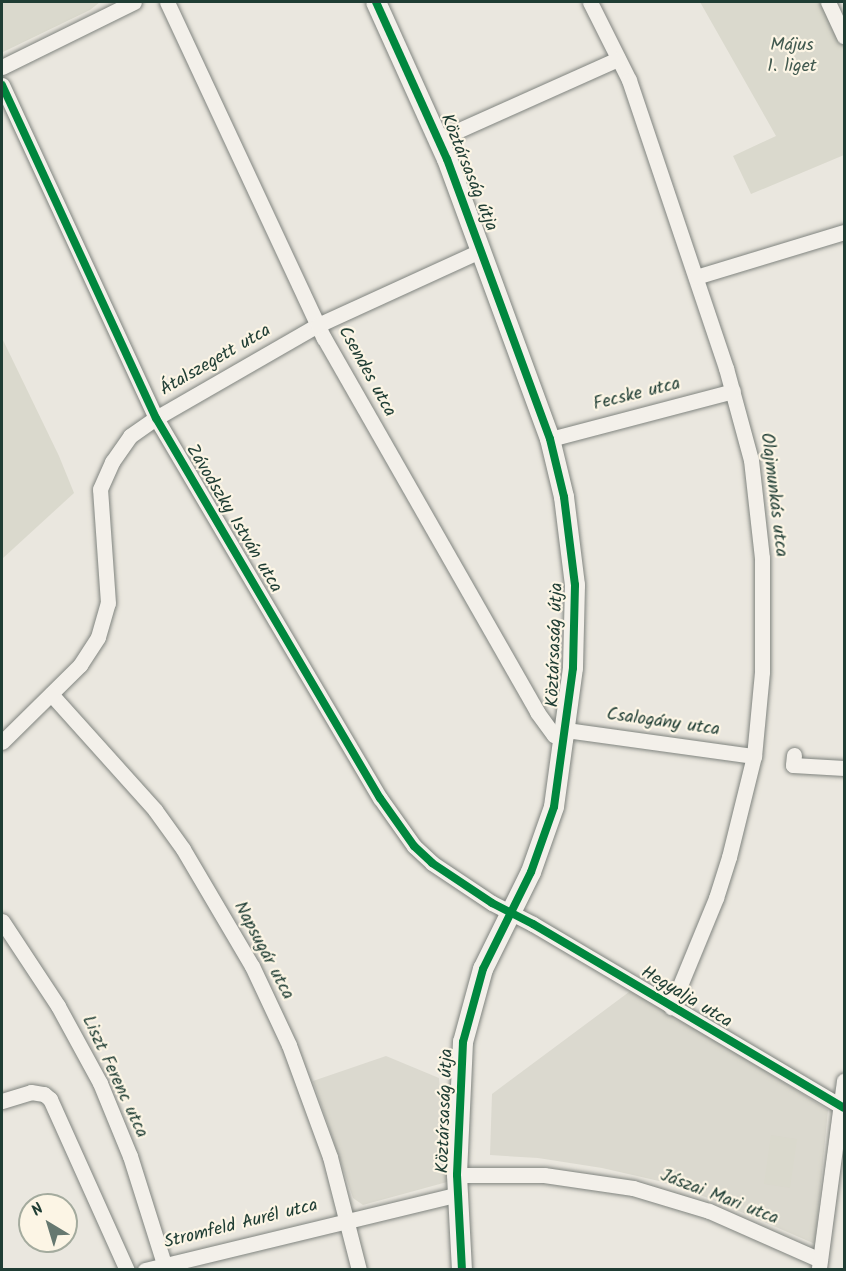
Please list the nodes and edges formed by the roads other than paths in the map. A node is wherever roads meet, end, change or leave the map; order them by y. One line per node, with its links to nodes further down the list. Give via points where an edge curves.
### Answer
1 (134, 2): 8 (street)
2 (167, 2): 14 (street, Csendes utca)
3 (376, 2): 10 (street, Köztársaság útja)
4 (590, 2): 7 (street, Olajmunkás utca)
5 (828, 2): 6 (street)
6 (844, 36)
7 (618, 59): 10 (street); 13 (street, Olajmunkás utca, via 648,133)
8 (2, 67)
9 (2, 85): 16 (street, Závodszky István utca)
10 (439, 139): 12 (street, Köztársaság útja)
11 (844, 232): 13 (street)
12 (482, 250): 14 (street, Átalszegett utca); 17 (street, Köztársaság útja)
13 (696, 277): 15 (street, Olajmunkás utca)
14 (318, 325): 16 (street, Átalszegett utca); 19 (street, Csendes utca, via 537,712 554,735)
15 (733, 391): 17 (street, Fecske utca); 22 (street, Olajmunkás utca, via 751,460 762,558 762,672)
16 (156, 418): 18 (street, Átalszegett utca, via 130,436 104,478 100,501 108,586 106,613 98,637 80,665); 24 (street, Závodszky István utca, via 400,828 423,856)
17 (550, 439): 19 (street, Köztársaság útja, via 564,497 574,585 573,668)
18 (51, 694): 20 (street, Átalszegett utca); 31 (street, Napsugár utca, via 155,810 234,934 289,1045 330,1157)
19 (566, 735): 22 (street, Csalogány utca); 24 (street, Köztársaság útja, via 544,839)
20 (2, 742)
21 (794, 755): 23 (street, via 793,765)
22 (754, 756): 26 (street, Olajmunkás utca, via 717,898)
23 (844, 768)
24 (512, 914): 26 (street, Hegyalja utca); 30 (street, Köztársaság útja, via 483,969 467,1022 461,1060)
25 (2, 921): 32 (street, Liszt Ferenc utca, via 52,997 95,1074 134,1167)
26 (671, 1006): 29 (street, Hegyalja utca)
27 (844, 1081): 29 (street)
28 (2, 1101): 34 (street, via 32,1092 44,1094 57,1110)
29 (843, 1107): 33 (street)
30 (458, 1184): 31 (street, Jászai Mari utca); 33 (street, Jászai Mari utca, via 543,1175 633,1188 709,1211); 37 (street, Köztársaság útja)
31 (347, 1219): 32 (street, Stromfeld Aurél utca); 36 (street, Napsugár utca)
32 (164, 1264): 35 (street, Stromfeld Aurél utca)
33 (819, 1265)
34 (127, 1269)
35 (145, 1269)
36 (359, 1269)
37 (462, 1269)

